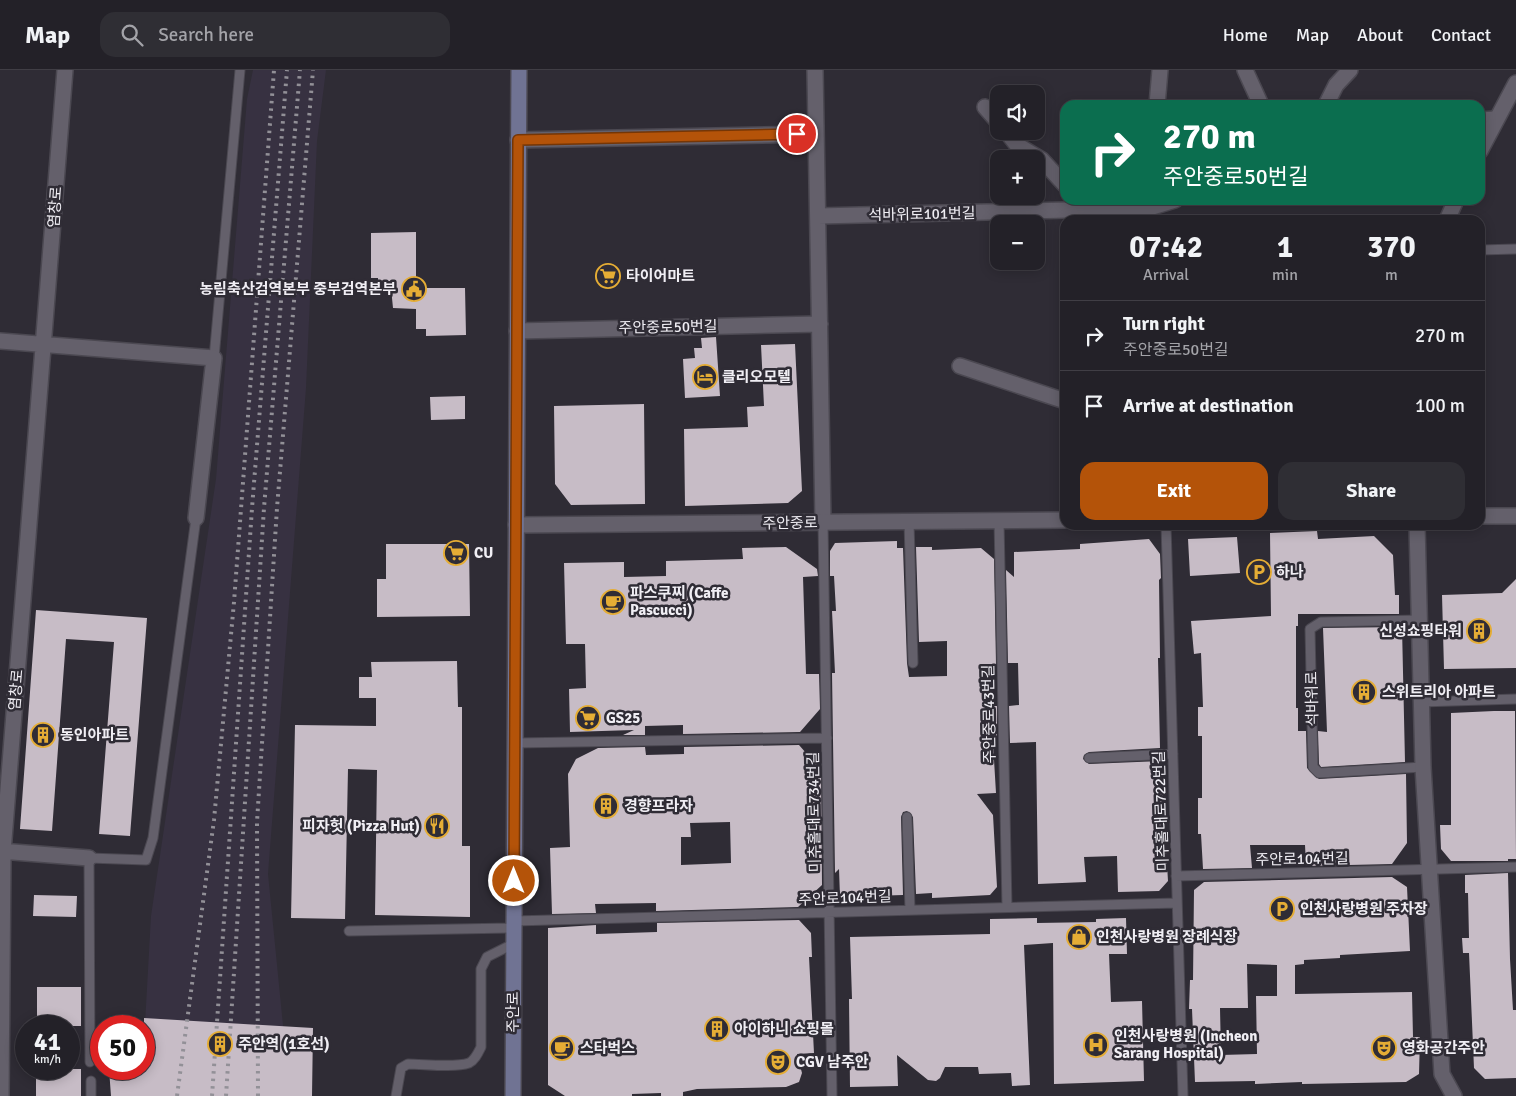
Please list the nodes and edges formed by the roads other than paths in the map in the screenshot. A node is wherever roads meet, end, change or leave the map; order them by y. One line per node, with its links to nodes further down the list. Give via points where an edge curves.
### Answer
1 (65, 70): 29 (street, 염창로)
2 (240, 70): 30 (lane)
3 (519, 70): 17 (main road, 주안로)
4 (816, 70): 16 (street)
5 (1160, 70): 9 (street)
6 (1245, 70): 10 (street)
7 (1350, 70): 11 (street, via 1336,85)
8 (1516, 83): 14 (street)
9 (1157, 100)
10 (1259, 100)
11 (1328, 100)
12 (985, 107): 13 (street)
13 (990, 113)
14 (1496, 119): 15 (street); 19 (street)
15 (1485, 120)
16 (816, 134): 17 (street); 23 (street)
17 (518, 140): 27 (main road, 주안로)
18 (1013, 140): 20 (street, via 1042,160)
19 (1485, 141)
20 (1060, 180)
21 (1083, 205): 22 (street, 석바위로101번길); 23 (street, 석바위로101번길)
22 (1158, 209)
23 (818, 216): 26 (street)
24 (1516, 249): 25 (lane)
25 (1485, 250)
26 (820, 324): 27 (street, 주안중로50번길); 38 (street)
27 (517, 331): 40 (main road, 주안로)
28 (0, 342): 29 (street)
29 (44, 345): 30 (street); 53 (street, 염창로)
30 (214, 358): 35 (street)
31 (960, 366): 32 (street)
32 (1060, 399)
33 (1485, 516): 34 (street)
34 (1516, 516)
35 (196, 518): 54 (lane, via 153,838 146,860)
36 (1060, 520): 37 (street, 주안중로)
37 (999, 521): 39 (street, 주안중로); 59 (lane, 주안중로43번길)
38 (823, 522): 39 (street, 주안중로); 40 (street, 주안중로); 47 (lane, 미추홀대로734번길)
39 (909, 522): 44 (lane)
40 (516, 525): 48 (main road, 주안로)
41 (1166, 530): 49 (lane, 미추홀대로722번길)
42 (1417, 530): 43 (street)
43 (1419, 620): 46 (street); 51 (lane, 석바위로, via 1321,622 1310,629 1313,767 1319,773)
44 (914, 663)
45 (1516, 699): 46 (lane)
46 (1421, 702): 51 (street)
47 (827, 738): 48 (lane, 미추홀대로734번길); 61 (lane, 미추홀대로734번길)
48 (515, 743): 62 (main road, 주안로)
49 (1173, 754): 50 (lane); 57 (lane, 미추홀대로722번길)
50 (1089, 758)
51 (1423, 767): 56 (street)
52 (907, 817): 60 (lane)
53 (2, 852): 54 (street); 67 (street, 염창로)
54 (89, 858): 65 (lane)
55 (1516, 867): 56 (lane, 주안로104번길)
56 (1428, 869): 57 (lane, 주안로104번길); 73 (street, via 1442,1074)
57 (1176, 876): 58 (lane, 미추홀대로722번길)
58 (1177, 903): 59 (lane, 주안로104번길); 72 (lane, 미추홀대로722번길)
59 (1007, 908): 60 (lane, 주안로104번길)
60 (910, 910): 61 (lane, 주안로104번길)
61 (829, 912): 62 (lane, 주안로104번길); 71 (lane, 미추홀대로734번길)
62 (514, 924): 63 (lane); 64 (main road, 주안로)
63 (349, 931)
64 (513, 944): 69 (lane, via 487,957 481,969 480,1047 476,1058 460,1064 408,1064 401,1068); 70 (main road, 주안로)
65 (90, 1062)
66 (90, 1081): 68 (lane)
67 (1, 1096)
68 (91, 1096)
69 (396, 1096)
70 (513, 1096)
71 (832, 1096)
72 (1183, 1096)
73 (1454, 1096)

